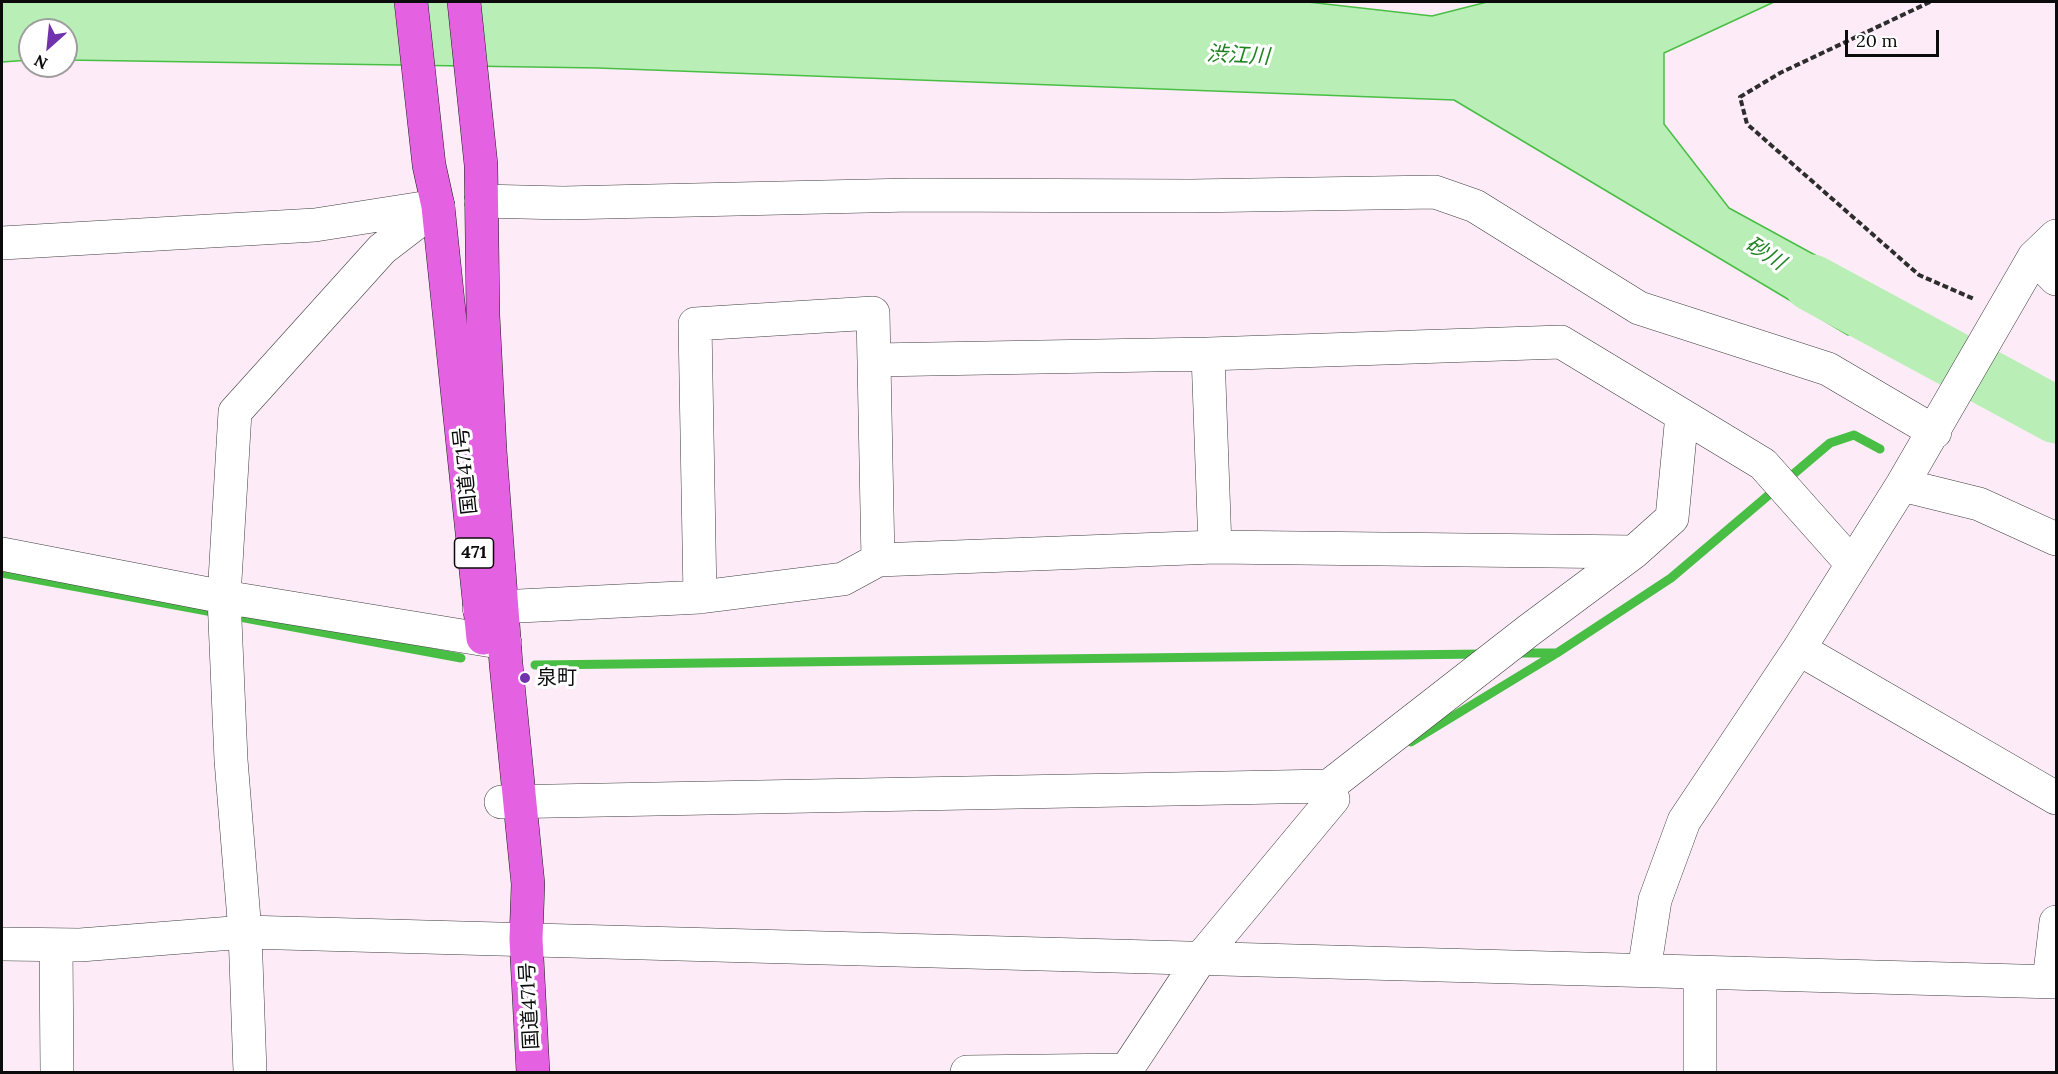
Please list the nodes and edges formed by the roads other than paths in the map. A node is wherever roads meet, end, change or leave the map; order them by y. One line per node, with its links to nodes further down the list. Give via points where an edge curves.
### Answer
1 (411, 2): 4 (highway, 国道471号 / 471, via 429,165)
2 (464, 2): 3 (highway, 国道471号 / 471, via 481,165)
3 (481, 201): 10 (street, via 1435,192 1475,206 1640,308 1828,369); 20 (highway, 国道471号 / 471)
4 (438, 206): 5 (street, via 315,225); 18 (street, via 382,249 235,412); 20 (highway, 国道471号 / 471)
5 (2, 243)
6 (2049, 257): 10 (street, via 1997,320)
7 (1208, 354): 8 (street); 9 (street, via 1561,342); 13 (street)
8 (875, 360): 16 (street); 19 (street, via 873,313 694,324)
9 (1682, 415): 14 (street, via 1672,518); 17 (street, via 1762,464)
10 (1935, 432): 11 (street)
11 (1902, 485): 12 (street, via 1979,504); 17 (street)
12 (2056, 539)
13 (1215, 547): 14 (street); 16 (street)
14 (1634, 552): 23 (street)
15 (2, 554): 18 (street)
16 (878, 560): 19 (street, via 843,579)
17 (1852, 564): 22 (street)
18 (224, 597): 21 (street); 27 (street, via 231,759)
19 (700, 597): 20 (street)
20 (491, 608): 21 (highway, 国道471号 / 471)
21 (494, 642): 25 (highway, 国道471号 / 471)
22 (1799, 649): 24 (street); 32 (street, via 1684,821 1655,900)
23 (1329, 786): 25 (street); 31 (street, via 1333,799)
24 (2056, 798)
25 (510, 801): 28 (highway, 国道471号 / 471, via 510,883)
26 (2056, 922): 34 (street)
27 (245, 932): 28 (street); 30 (street); 37 (street)
28 (526, 939): 31 (street); 38 (highway, 国道471号 / 471)
29 (2, 944): 30 (street)
30 (56, 945): 36 (street)
31 (1200, 958): 32 (street); 35 (street)
32 (1644, 971): 33 (street)
33 (1700, 973): 34 (street); 40 (street)
34 (2053, 981)
35 (1126, 1071): 39 (street)
36 (57, 1072)
37 (250, 1072)
38 (533, 1072)
39 (967, 1072)
40 (1700, 1072)

